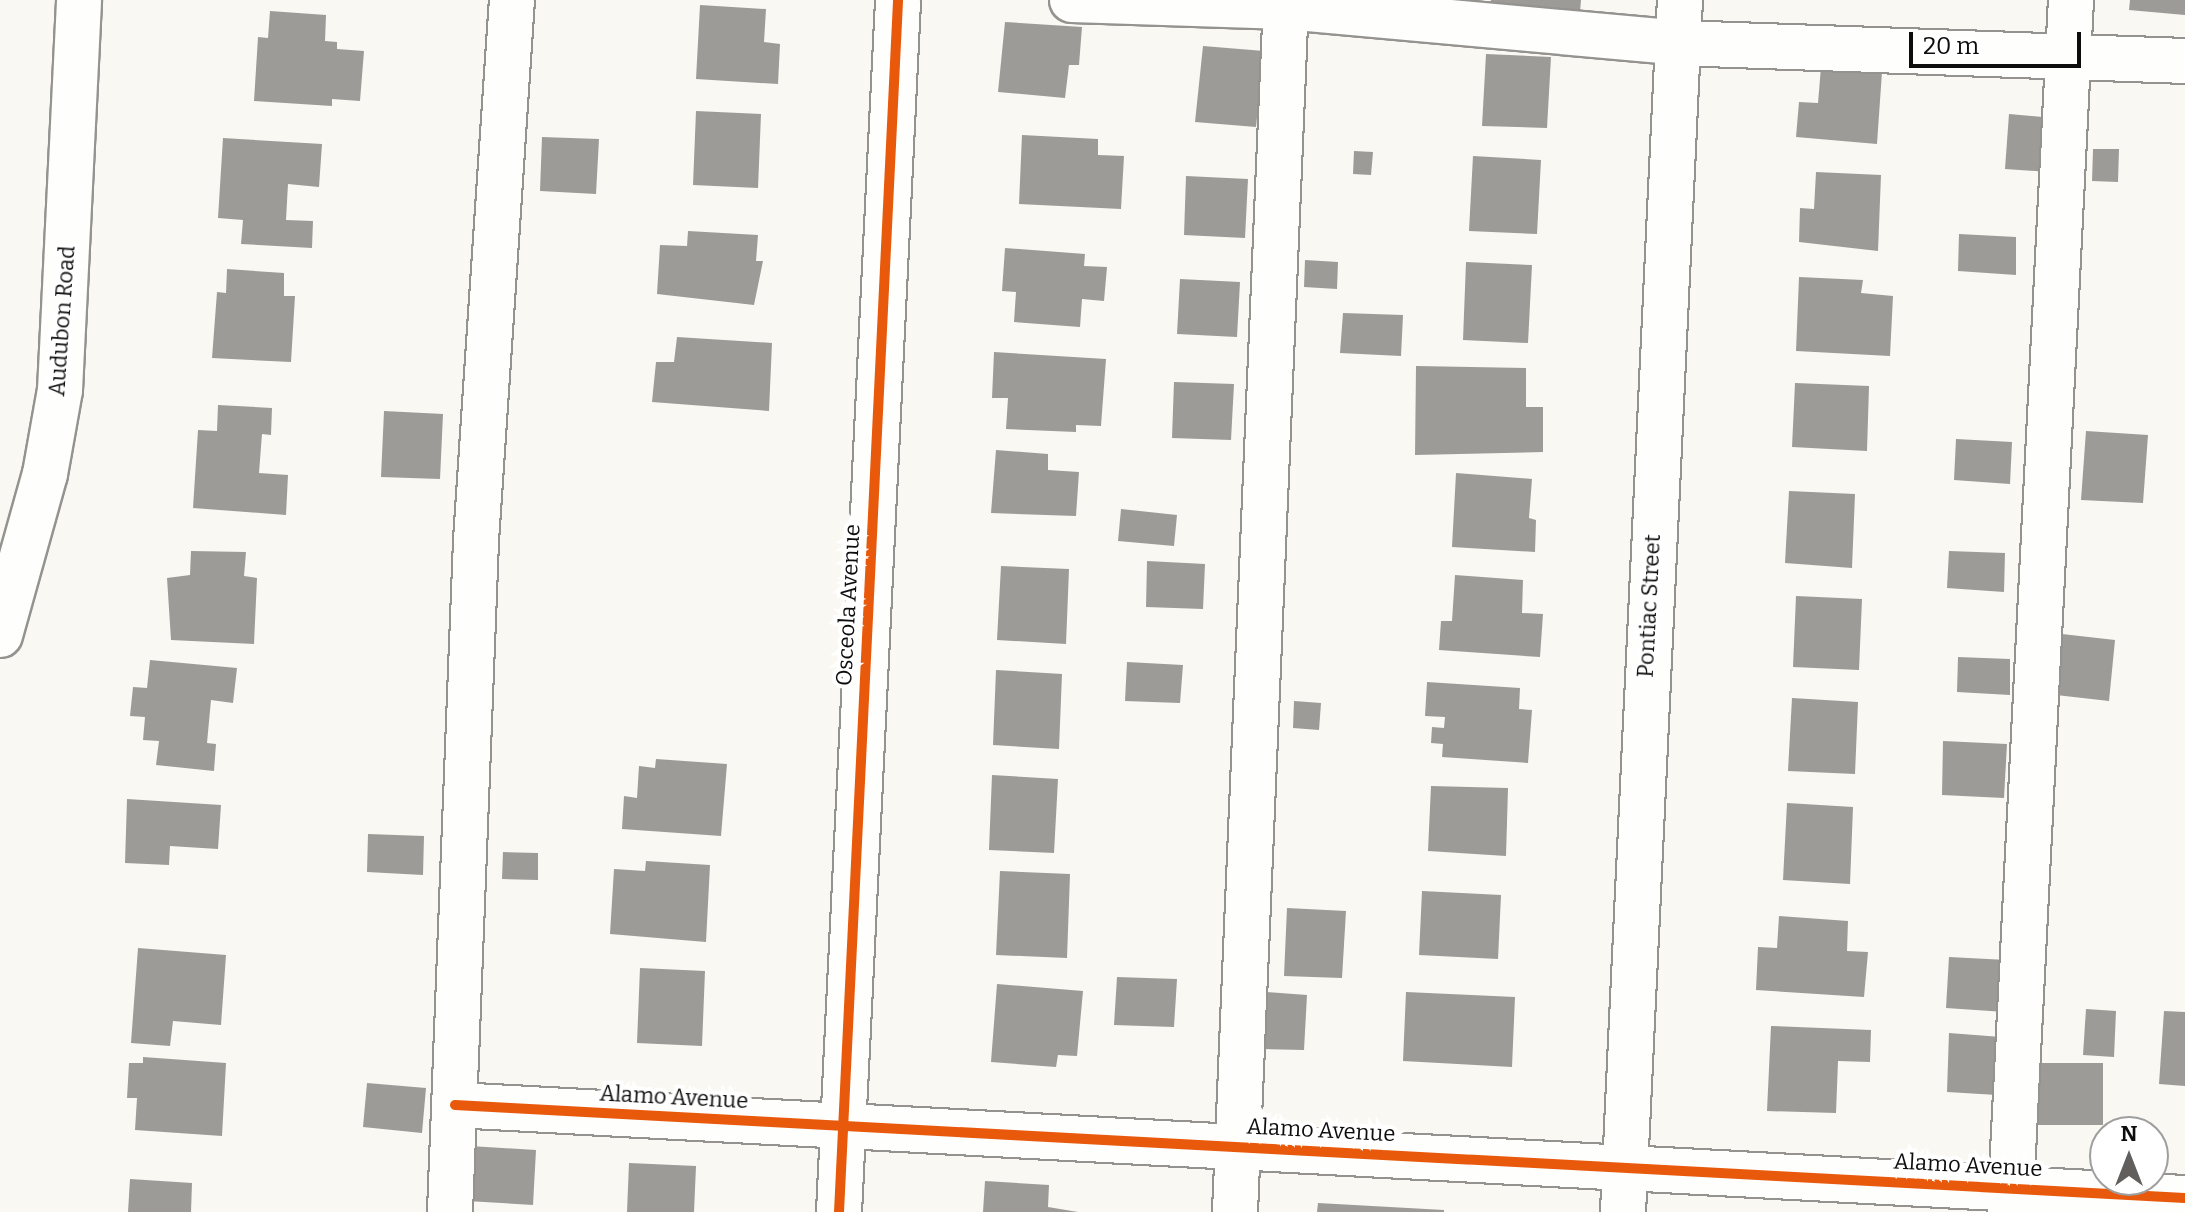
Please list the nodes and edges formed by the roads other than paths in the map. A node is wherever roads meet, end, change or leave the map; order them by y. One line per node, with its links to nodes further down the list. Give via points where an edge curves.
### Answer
1 (79, 0): 11 (street, Audubon Road, via 60,390 45,474)
2 (512, 0): 12 (street, via 476,540)
3 (898, 0): 13 (street, Osceola Avenue)
4 (1072, 0): 7 (street)
5 (1680, 0): 8 (street, Pontiac Street)
6 (2071, 0): 9 (street)
7 (1286, 4): 8 (street); 14 (street)
8 (1678, 43): 9 (street); 15 (street, Pontiac Street)
9 (2069, 53): 10 (street); 17 (street)
10 (2185, 61)
11 (0, 635)
12 (455, 1105): 13 (street, Alamo Avenue); 18 (street)
13 (843, 1126): 14 (street, Alamo Avenue); 19 (street, Osceola Avenue)
14 (1239, 1145): 15 (street, Alamo Avenue); 20 (street)
15 (1625, 1168): 17 (street, Alamo Avenue); 21 (street, Pontiac Street)
16 (2185, 1198): 17 (street, Alamo Avenue)
17 (2011, 1199)
18 (450, 1212)
19 (839, 1212)
20 (1235, 1212)
21 (1623, 1212)

